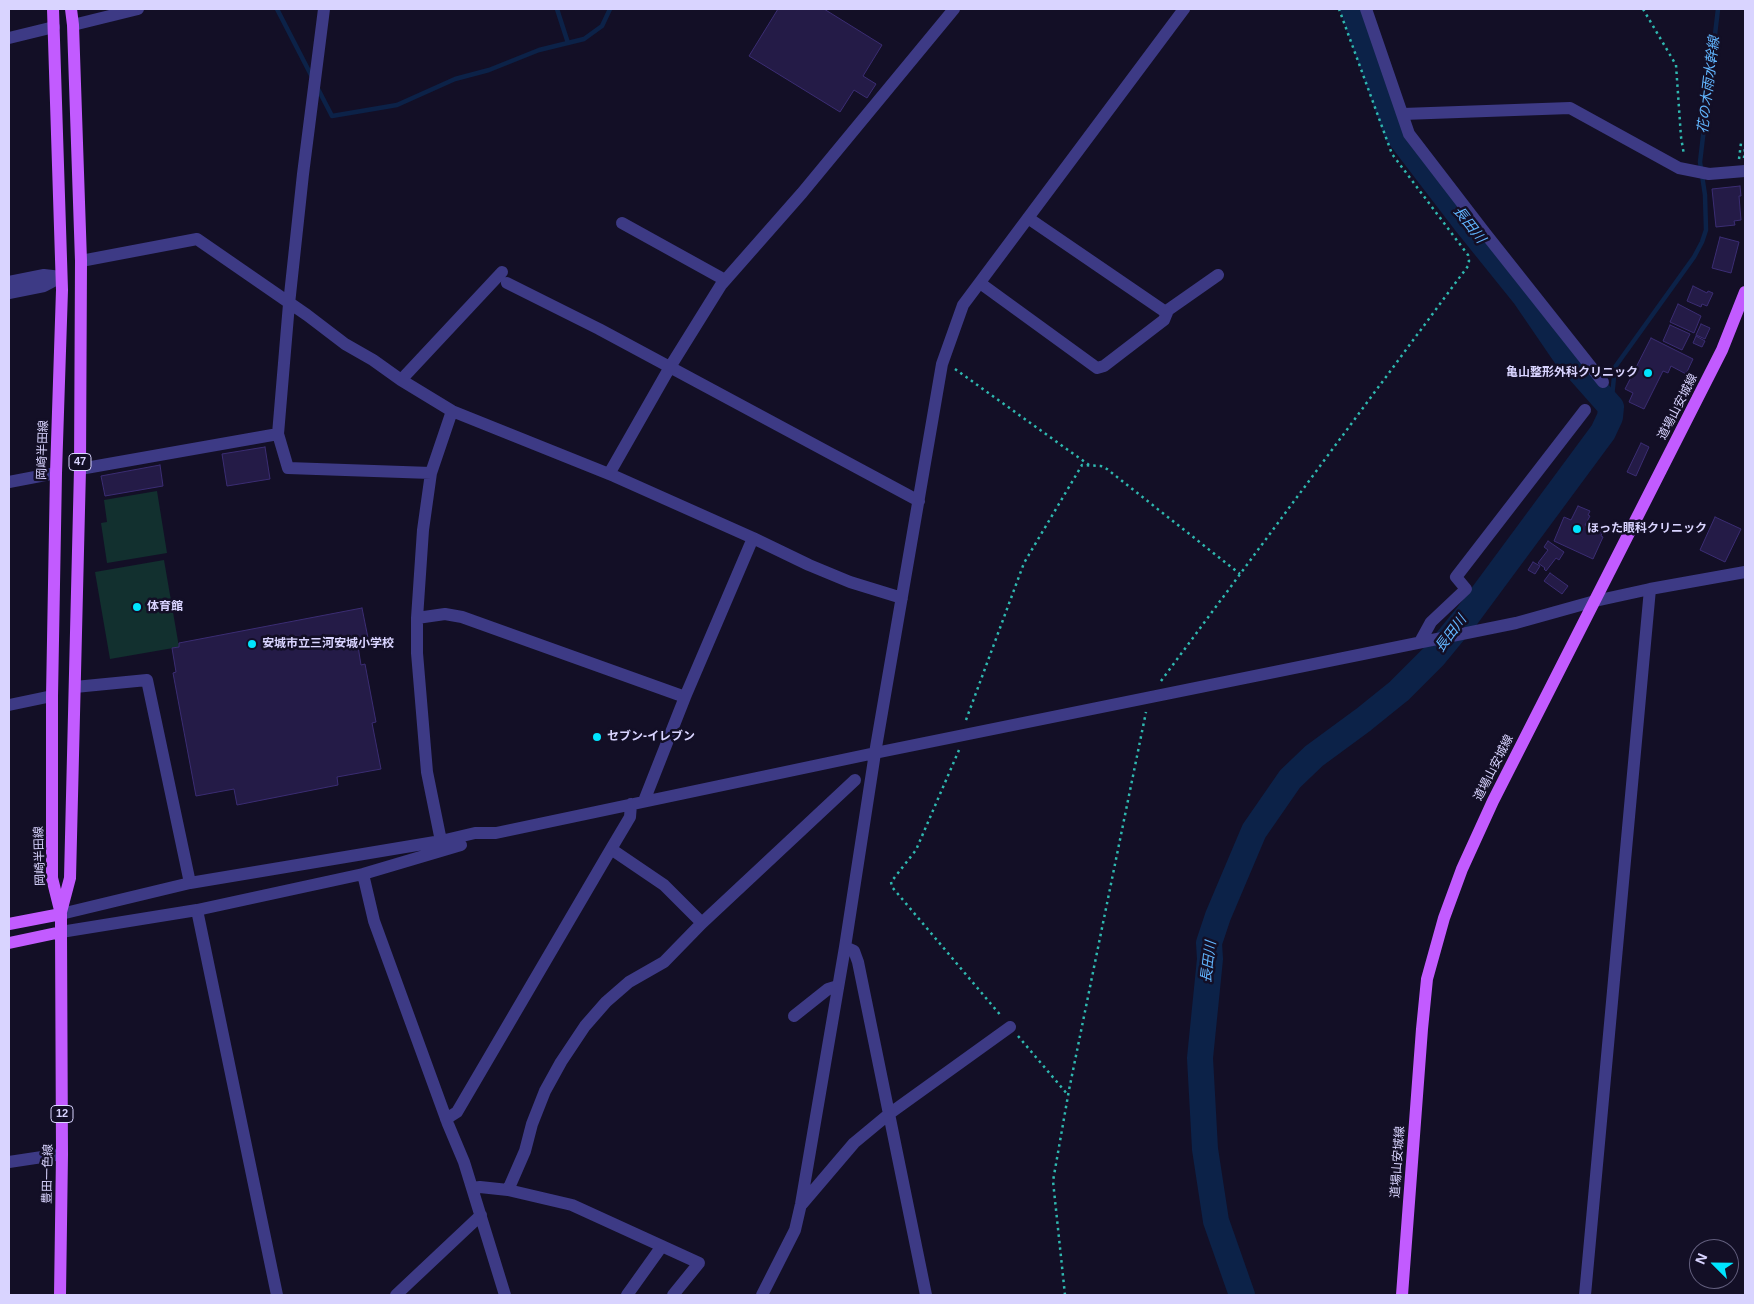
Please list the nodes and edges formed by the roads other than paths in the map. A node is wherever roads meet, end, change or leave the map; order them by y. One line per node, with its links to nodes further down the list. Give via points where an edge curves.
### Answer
1 (53, 9): 9 (main road, 岡崎半田線 / 47)
2 (71, 9): 8 (main road, 47)
3 (138, 9): 8 (street)
4 (324, 9): 23 (street)
5 (954, 9): 18 (street, via 851,136)
6 (1184, 9): 13 (street)
7 (1366, 9): 11 (street)
8 (73, 25): 15 (main road, 47)
9 (54, 27): 10 (street); 17 (main road, 岡崎半田線 / 47)
10 (9, 38)
11 (1403, 114): 12 (street, via 1570,108 1680,168 1709,174); 27 (street, via 1409,134)
12 (1745, 171)
13 (1028, 218): 20 (street); 24 (street)
14 (622, 223): 18 (street)
15 (81, 261): 23 (street, via 197,240); 31 (main road, 47)
16 (1218, 275): 24 (street)
17 (61, 277): 19 (street, via 44,275); 22 (street, via 44,286); 32 (main road, 岡崎半田線 / 47)
18 (725, 280): 25 (street)
19 (9, 282)
20 (980, 283): 24 (street, via 1097,368 1164,320); 36 (street, via 964,305 943,361)
21 (1745, 292): 41 (main road, 道場山安城線, via 1722,350)
22 (9, 293)
23 (289, 304): 26 (street); 30 (street)
24 (1167, 313)
25 (670, 367): 26 (street, via 505,278); 34 (street); 36 (street)
26 (401, 380): 28 (street)
27 (1603, 382)
28 (452, 410): 33 (street); 34 (street)
29 (1585, 410): 43 (street, via 1456,577 1466,589 1431,622)
30 (278, 434): 31 (street); 33 (street, via 288,468)
31 (80, 469): 44 (main road, 47)
32 (56, 473): 35 (street); 45 (main road, 岡崎半田線 / 47)
33 (431, 473): 42 (street)
34 (609, 474): 37 (street)
35 (9, 482)
36 (919, 501): 40 (street)
37 (753, 538): 40 (street, via 850,582); 46 (street)
38 (1745, 572): 39 (street)
39 (1650, 589): 41 (street); 85 (street)
40 (902, 598): 48 (street)
41 (1595, 601): 43 (street, via 1516,623); 84 (main road, 道場山安城線, via 1493,800 1462,869 1427,979)
42 (417, 618): 46 (street, via 445,614 462,617); 53 (street, via 427,772)
43 (1420, 642): 48 (street)
44 (75, 687): 56 (street, via 147,680); 58 (main road, 47, via 70,878)
45 (52, 696): 47 (street); 58 (main road, 岡崎半田線 / 47, via 52,878)
46 (685, 697): 50 (street)
47 (9, 704)
48 (875, 753): 50 (street); 63 (street)
49 (855, 780): 59 (street)
50 (644, 801): 51 (street)
51 (631, 804): 52 (street); 54 (street, via 630,817)
52 (496, 833): 53 (street, via 475,833); 55 (street, via 480,841)
53 (441, 841): 56 (street)
54 (612, 849): 59 (street, via 664,885); 68 (street, via 457,1112)
55 (363, 874): 57 (street); 68 (street, via 374,922)
56 (190, 883): 58 (street)
57 (197, 910): 61 (street); 77 (street)
58 (61, 914): 60 (main road); 61 (main road, 豊田一色線 / 12)
59 (702, 923): 72 (street, via 664,962 629,982 585,1026 545,1091)
60 (9, 924)
61 (61, 932): 62 (main road); 69 (main road, 豊田一色線 / 12)
62 (9, 943)
63 (845, 947): 64 (street); 67 (street, via 854,950 858,962)
64 (838, 986): 65 (street, via 828,989); 73 (street)
65 (794, 1016)
66 (1010, 1027): 67 (street)
67 (889, 1114): 73 (street, via 854,1143); 83 (street)
68 (446, 1119): 71 (street)
69 (62, 1154): 70 (street); 76 (main road, 豊田一色線 / 12)
70 (9, 1162)
71 (472, 1188): 72 (street); 74 (street)
72 (508, 1190): 75 (street, via 572,1205)
73 (801, 1204): 82 (street, via 795,1230)
74 (481, 1215): 78 (street); 79 (street)
75 (662, 1246): 80 (street); 81 (street, via 699,1263)
76 (60, 1295)
77 (277, 1295)
78 (396, 1295)
79 (505, 1295)
80 (627, 1295)
81 (673, 1295)
82 (762, 1295)
83 (926, 1295)
84 (1402, 1295)
85 (1585, 1295)

